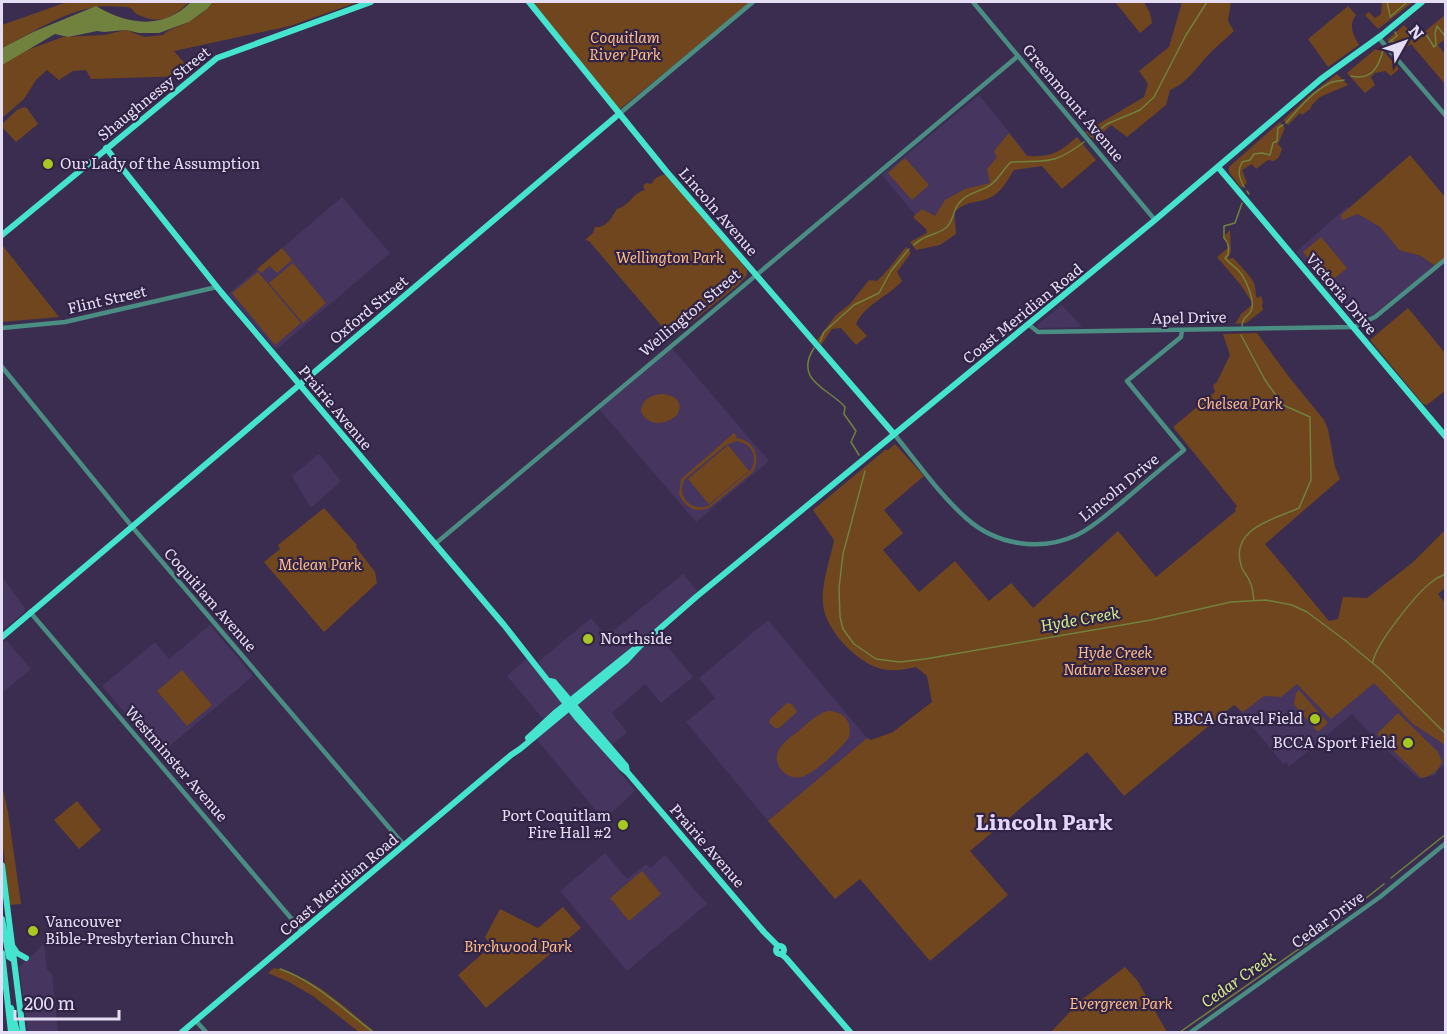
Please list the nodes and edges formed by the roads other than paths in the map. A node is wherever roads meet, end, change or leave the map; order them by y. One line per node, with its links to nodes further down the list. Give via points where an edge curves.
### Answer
1 (371, 2): 10 (main road, Shaughnessy Street, via 217,58)
2 (529, 2): 8 (main road, Lincoln Avenue)
3 (753, 2): 8 (street, Oxford Street)
4 (973, 2): 7 (street, Greenmount Avenue)
5 (1422, 2): 6 (main road, Coast Meridian Road)
6 (1378, 37): 9 (street); 13 (main road, Coast Meridian Road, via 1321,79)
7 (1018, 56): 15 (street, Greenmount Avenue); 19 (street, Wellington Street)
8 (619, 114): 19 (main road, Lincoln Avenue); 26 (main road, Oxford Street)
9 (1446, 116)
10 (106, 148): 11 (main road, Shaughnessy Street); 12 (main road, Prairie Avenue)
11 (95, 157): 12 (main road); 14 (main road, Shaughnessy Street)
12 (116, 160): 20 (main road, Prairie Avenue)
13 (1218, 167): 15 (main road, Coast Meridian Road); 22 (main road, Victoria Drive)
14 (35, 206): 16 (main road, Shaughnessy Street); 17 (main road, Shaughnessy Street)
15 (1155, 220): 21 (main road, Coast Meridian Road)
16 (2, 230)
17 (2, 235)
18 (1446, 260): 22 (street, via 1375,317)
19 (755, 274): 27 (main road, Lincoln Avenue); 30 (street, Wellington Street)
20 (217, 287): 23 (street, Flint Street, via 65,322); 26 (main road, Prairie Avenue)
21 (1028, 324): 24 (street, Apel Drive, via 1038,332); 27 (main road, Coast Meridian Road)
22 (1354, 327): 24 (street, Apel Drive); 28 (main road, Victoria Drive)
23 (2, 328)
24 (1182, 330): 27 (street, Lincoln Drive, via 1181,337 1127,381 1184,450 1089,528 1058,542 1030,544 998,538 970,522)
25 (2, 367): 29 (street, Coquitlam Avenue)
26 (300, 385): 29 (main road, Oxford Street); 30 (main road, Prairie Avenue)
27 (894, 434): 33 (main road, Coast Meridian Road)
28 (1446, 437)
29 (131, 526): 31 (main road, Oxford Street); 39 (street, Coquitlam Avenue)
30 (435, 543): 33 (main road, Prairie Avenue)
31 (30, 612): 32 (main road, Oxford Street); 42 (street, Westminster Avenue)
32 (2, 637)
33 (570, 704): 34 (main road, Coast Meridian Road); 35 (main road, Prairie Avenue); 36 (main road, Coast Meridian Road); 37 (main road, Prairie Avenue)
34 (561, 715): 35 (main road); 36 (main road, Coast Meridian Road)
35 (577, 718): 37 (main road, Prairie Avenue)
36 (511, 755): 39 (main road, Coast Meridian Road)
37 (628, 773): 53 (main road, Prairie Avenue)
38 (1446, 843): 54 (street, Cedar Drive, via 1380,897)
39 (404, 845): 42 (main road, Coast Meridian Road)
40 (2, 865): 43 (main road)
41 (2, 919): 45 (main road, via 9,957)
42 (302, 931): 47 (main road, Coast Meridian Road)
43 (11, 943): 45 (main road); 45 (main road, via 26,958)
44 (2, 953): 46 (main road)
45 (17, 959): 50 (main road)
46 (6, 990): 48 (main road); 49 (main road)
47 (196, 1021): 51 (main road, Coast Meridian Road); 52 (street)
48 (11, 1032)
49 (16, 1032)
50 (23, 1032)
51 (182, 1032)
52 (206, 1032)
53 (850, 1032)
54 (1191, 1032)

